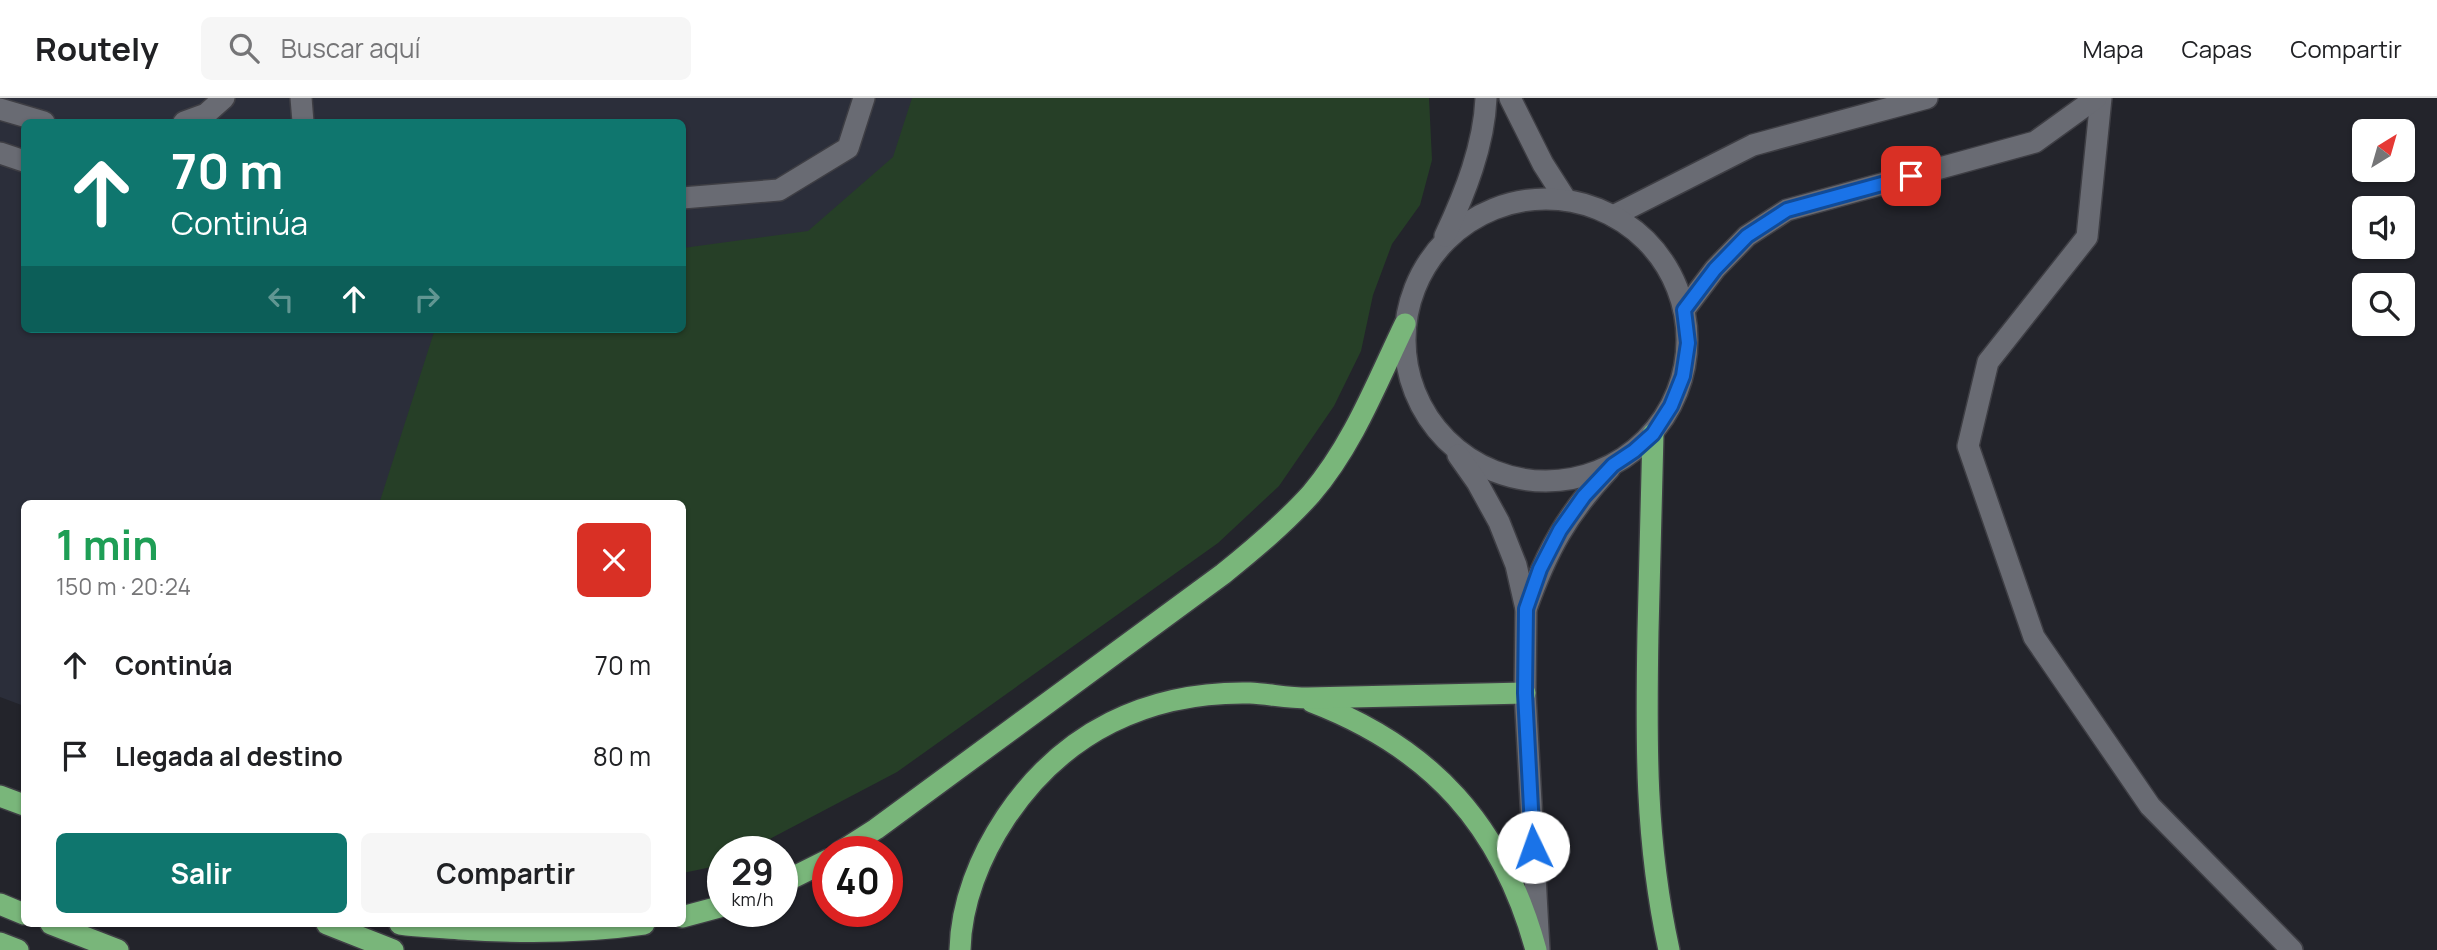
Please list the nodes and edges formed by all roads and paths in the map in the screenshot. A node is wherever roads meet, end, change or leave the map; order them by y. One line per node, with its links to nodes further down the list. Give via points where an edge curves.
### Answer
1 (224, 98): 10 (street)
2 (301, 98): 11 (street)
3 (864, 98): 14 (street, via 848,148 779,190)
4 (1486, 98): 17 (street, via 1477,155)
5 (1510, 98): 15 (street)
6 (1927, 98): 16 (street, via 1753,145)
7 (2098, 98): 18 (street, via 2035,142 1787,210 1747,236); 44 (street, via 2087,237 1988,362 1968,446 2034,637 2150,806)
8 (0, 109): 9 (street)
9 (34, 119)
10 (192, 119)
11 (303, 119)
12 (0, 153): 13 (street)
13 (21, 160)
14 (686, 198)
15 (1566, 200): 16 (street); 17 (street, via 1532,199 1498,206 1467,222)
16 (1613, 216): 18 (street, via 1646,241 1669,273)
17 (1441, 245): 19 (street, via 1423,268)
18 (1684, 310): 20 (street, via 1688,343 1683,376)
19 (1405, 324): 21 (street, via 1407,368 1423,410); 28 (highway, via 1337,458 1275,532)
20 (1653, 434): 22 (street); 43 (highway, via 1647,794)
21 (1451, 444): 22 (street, via 1487,469 1529,481 1573,479); 23 (street, via 1499,522)
22 (1613, 465): 23 (street, via 1560,530)
23 (1526, 609): 24 (street)
24 (1525, 693): 25 (highway); 42 (street)
25 (1300, 698): 41 (highway, via 1249,693 1169,702 1127,714 1091,732 1020,796 989,842 971,888); 42 (highway, via 1350,717 1397,744 1439,778 1475,819 1504,863)
26 (0, 796): 27 (highway)
27 (21, 804)
28 (864, 836)
29 (0, 904): 31 (highway)
30 (707, 910): 32 (highway)
31 (21, 913)
32 (686, 916)
33 (59, 927): 39 (highway)
34 (335, 927): 40 (highway)
35 (441, 927): 36 (highway, via 557,932)
36 (626, 927)
37 (0, 943): 38 (highway)
38 (18, 950)
39 (118, 950)
40 (393, 950)
41 (960, 950)
42 (1538, 950)
43 (1669, 950)
44 (2292, 950)

